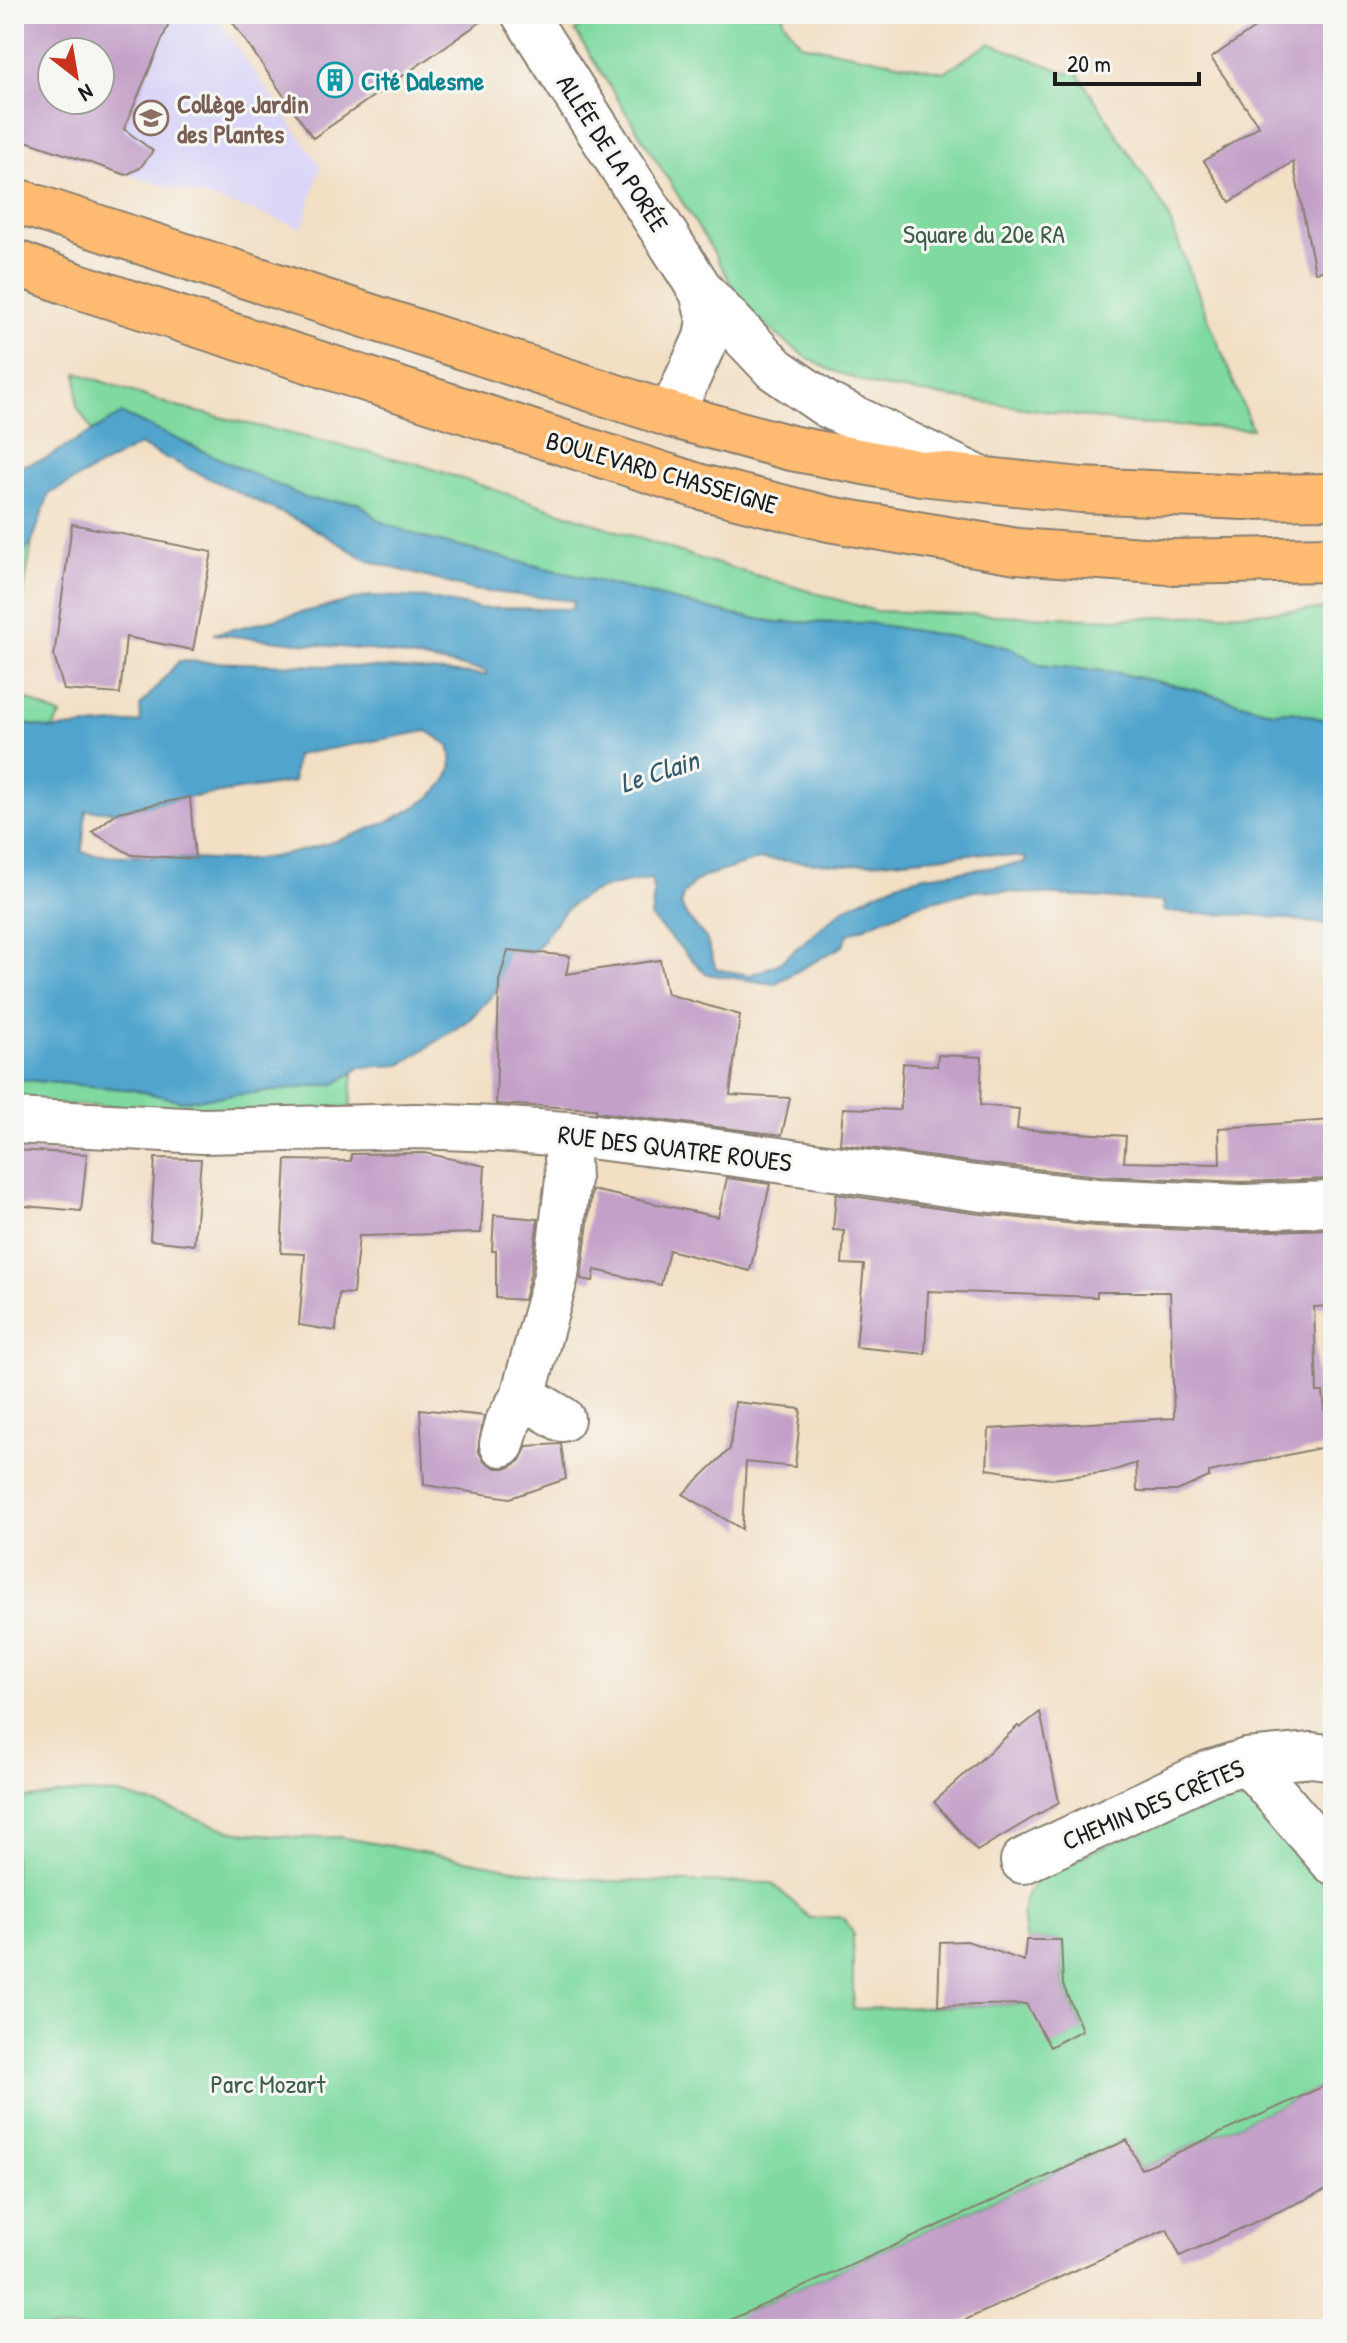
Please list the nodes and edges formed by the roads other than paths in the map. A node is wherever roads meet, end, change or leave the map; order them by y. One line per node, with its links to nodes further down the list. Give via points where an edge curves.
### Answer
1 (524, 14): 4 (street, ALLÉE DE LA PORÉE)
2 (14, 200): 5 (main road)
3 (14, 262): 8 (main road, BOULEVARD CHASSEIGNE, via 701,487 829,519 1017,551 1170,562)
4 (702, 292): 5 (street, ALLÉE DE LA PORÉE, via 709,320 706,338); 6 (street, ALLÉE DE LA PORÉE, via 797,387)
5 (671, 415): 6 (main road, via 791,448)
6 (985, 481): 7 (main road, via 1157,494)
7 (1333, 496)
8 (1333, 559)
9 (14, 1121): 10 (street, RUE DES QUATRE ROUES, via 203,1131 417,1126)
10 (566, 1134): 11 (street, RUE DES QUATRE ROUES, via 1097,1201 1242,1207); 12 (street, via 568,1179 556,1276 546,1293)
11 (1333, 1204)
12 (523, 1396): 13 (street); 14 (street)
13 (562, 1419)
14 (502, 1444)
15 (1333, 1758): 16 (street, CHEMIN DES CRÊTES)
16 (1247, 1761): 17 (street, CHEMIN DES CRÊTES, via 1209,1773); 18 (street)
17 (1023, 1861)
18 (1333, 1862)

